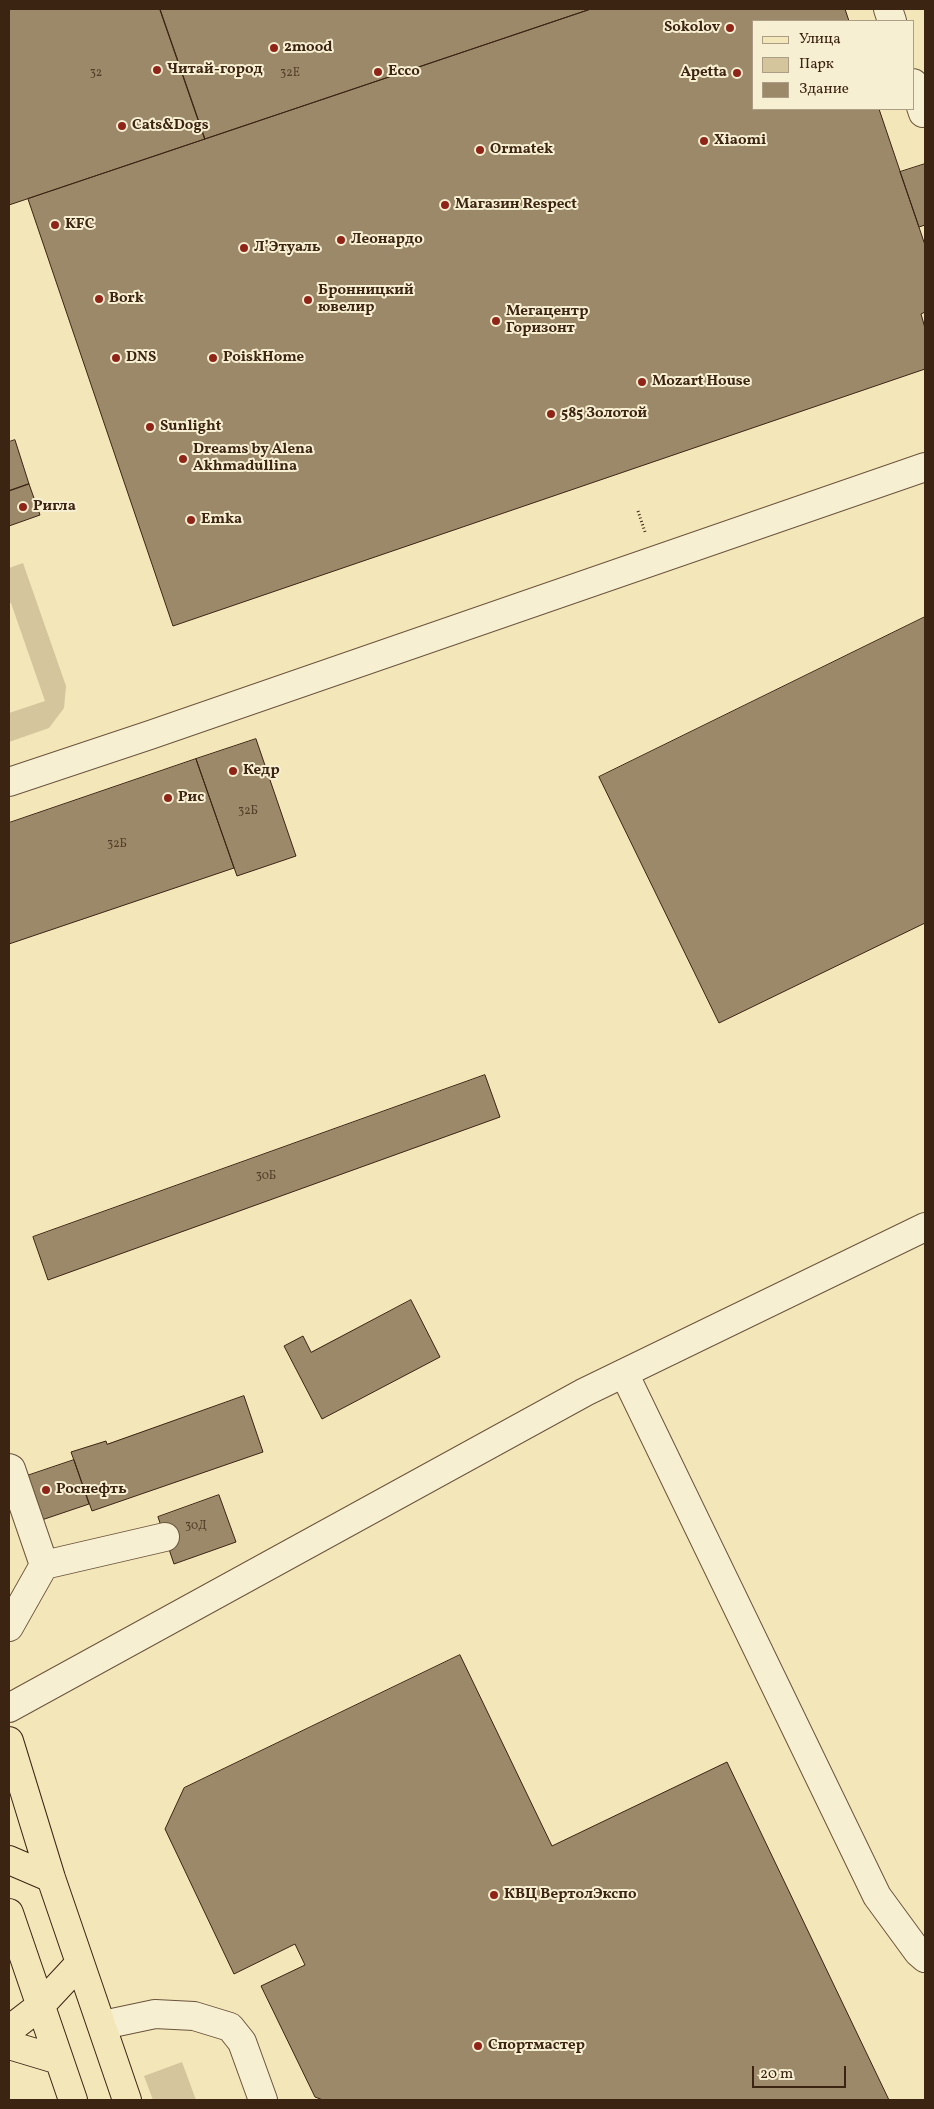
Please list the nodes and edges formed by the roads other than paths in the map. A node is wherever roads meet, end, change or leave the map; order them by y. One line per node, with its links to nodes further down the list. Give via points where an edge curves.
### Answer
1 (914, 86): 2 (lane)
2 (923, 112)
3 (925, 467): 4 (lane)
4 (9, 782)
5 (925, 1227): 6 (lane)
6 (624, 1373): 11 (lane, via 576,1396); 16 (lane, via 877,1896)
7 (9, 1468): 9 (lane)
8 (165, 1537): 9 (lane)
9 (44, 1565): 10 (lane)
10 (9, 1627)
11 (9, 1708)
12 (9, 1741): 14 (main road)
13 (9, 1860): 14 (main road)
14 (51, 1878): 17 (main road)
15 (9, 1913): 18 (main road)
16 (925, 1958)
17 (80, 1963): 18 (main road); 19 (main road)
18 (40, 2006): 20 (main road); 22 (main road)
19 (103, 2025): 24 (main road); 25 (lane, via 155,2014 194,2016 230,2027 242,2042)
20 (9, 2030)
21 (9, 2045): 22 (main road)
22 (59, 2060): 23 (main road)
23 (73, 2100)
24 (127, 2100)
25 (264, 2100)

